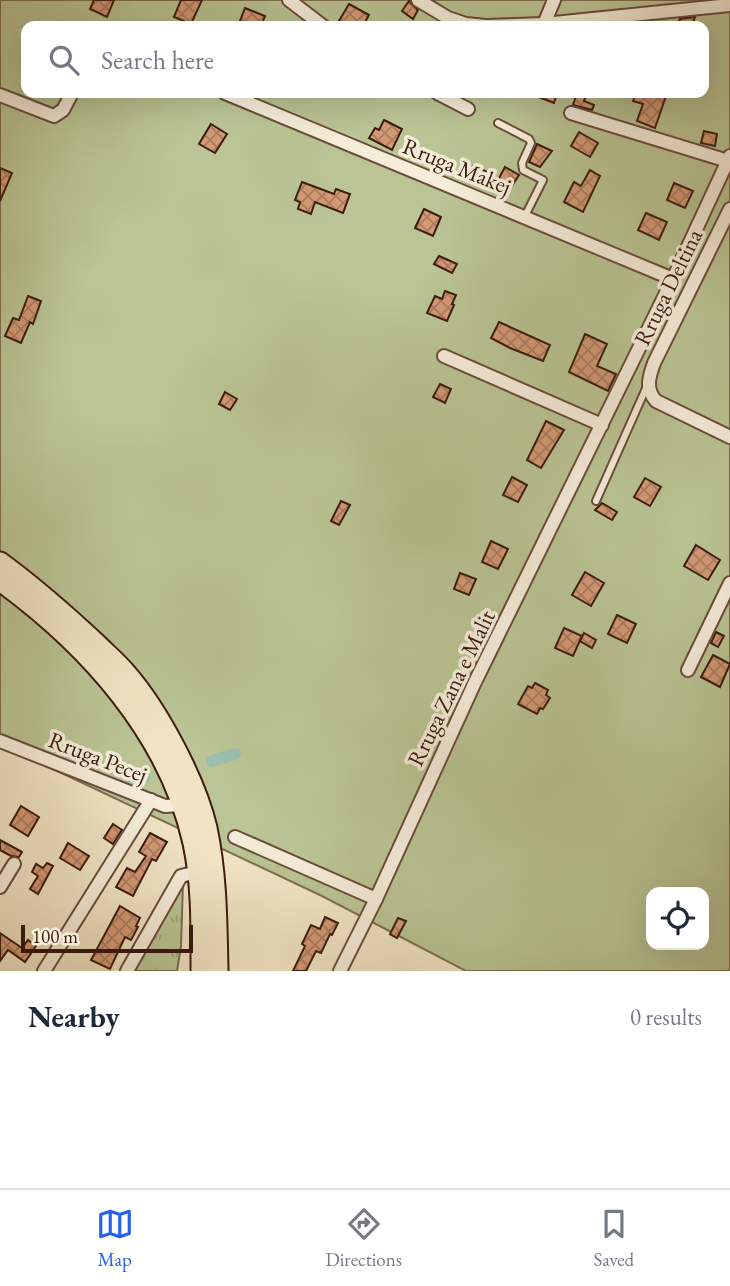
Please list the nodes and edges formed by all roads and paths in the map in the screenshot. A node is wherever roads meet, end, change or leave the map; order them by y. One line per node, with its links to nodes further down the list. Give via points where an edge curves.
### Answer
1 (289, 0): 5 (street)
2 (418, 0): 6 (street)
3 (554, 0): 7 (street)
4 (730, 5): 8 (street)
5 (316, 21)
6 (457, 21)
7 (545, 21)
8 (573, 21)
9 (0, 96): 10 (street, via 54,116)
10 (69, 98)
11 (237, 98): 18 (street, Rruga Makej)
12 (447, 98): 13 (street)
13 (468, 109)
14 (571, 113): 16 (street, Rruga Zana e Malit)
15 (498, 122): 18 (lane, via 529,139 523,170 542,180)
16 (729, 158): 19 (street, Rruga Zana e Malit)
17 (730, 209): 21 (street, Rruga Deltina, via 654,363)
18 (525, 216): 19 (street, Rruga Makej)
19 (673, 279): 22 (street, Rruga Zana e Malit)
20 (444, 356): 22 (street)
21 (648, 385): 23 (street, via 656,401); 24 (lane, Rruga Deltina)
22 (602, 425): 36 (street, Rruga Zana e Malit, via 475,682)
23 (730, 436)
24 (596, 501)
25 (0, 562): 40 (highway, via 26,580 128,674 189,774 212,860)
26 (0, 582): 31 (highway, via 38,612 121,695 147,732)
27 (730, 583): 28 (street)
28 (688, 670)
29 (0, 741): 30 (street, Rruga Pecej)
30 (151, 800): 31 (street, Rruga Pecej, via 164,806); 37 (street)
31 (181, 805): 34 (highway)
32 (235, 836): 36 (street)
33 (14, 864): 35 (street)
34 (197, 872): 38 (street, via 181,876); 39 (highway)
35 (0, 887)
36 (376, 900): 41 (street, Rruga Zana e Malit)
37 (44, 971)
38 (127, 971)
39 (201, 971)
40 (218, 971)
41 (340, 971)

